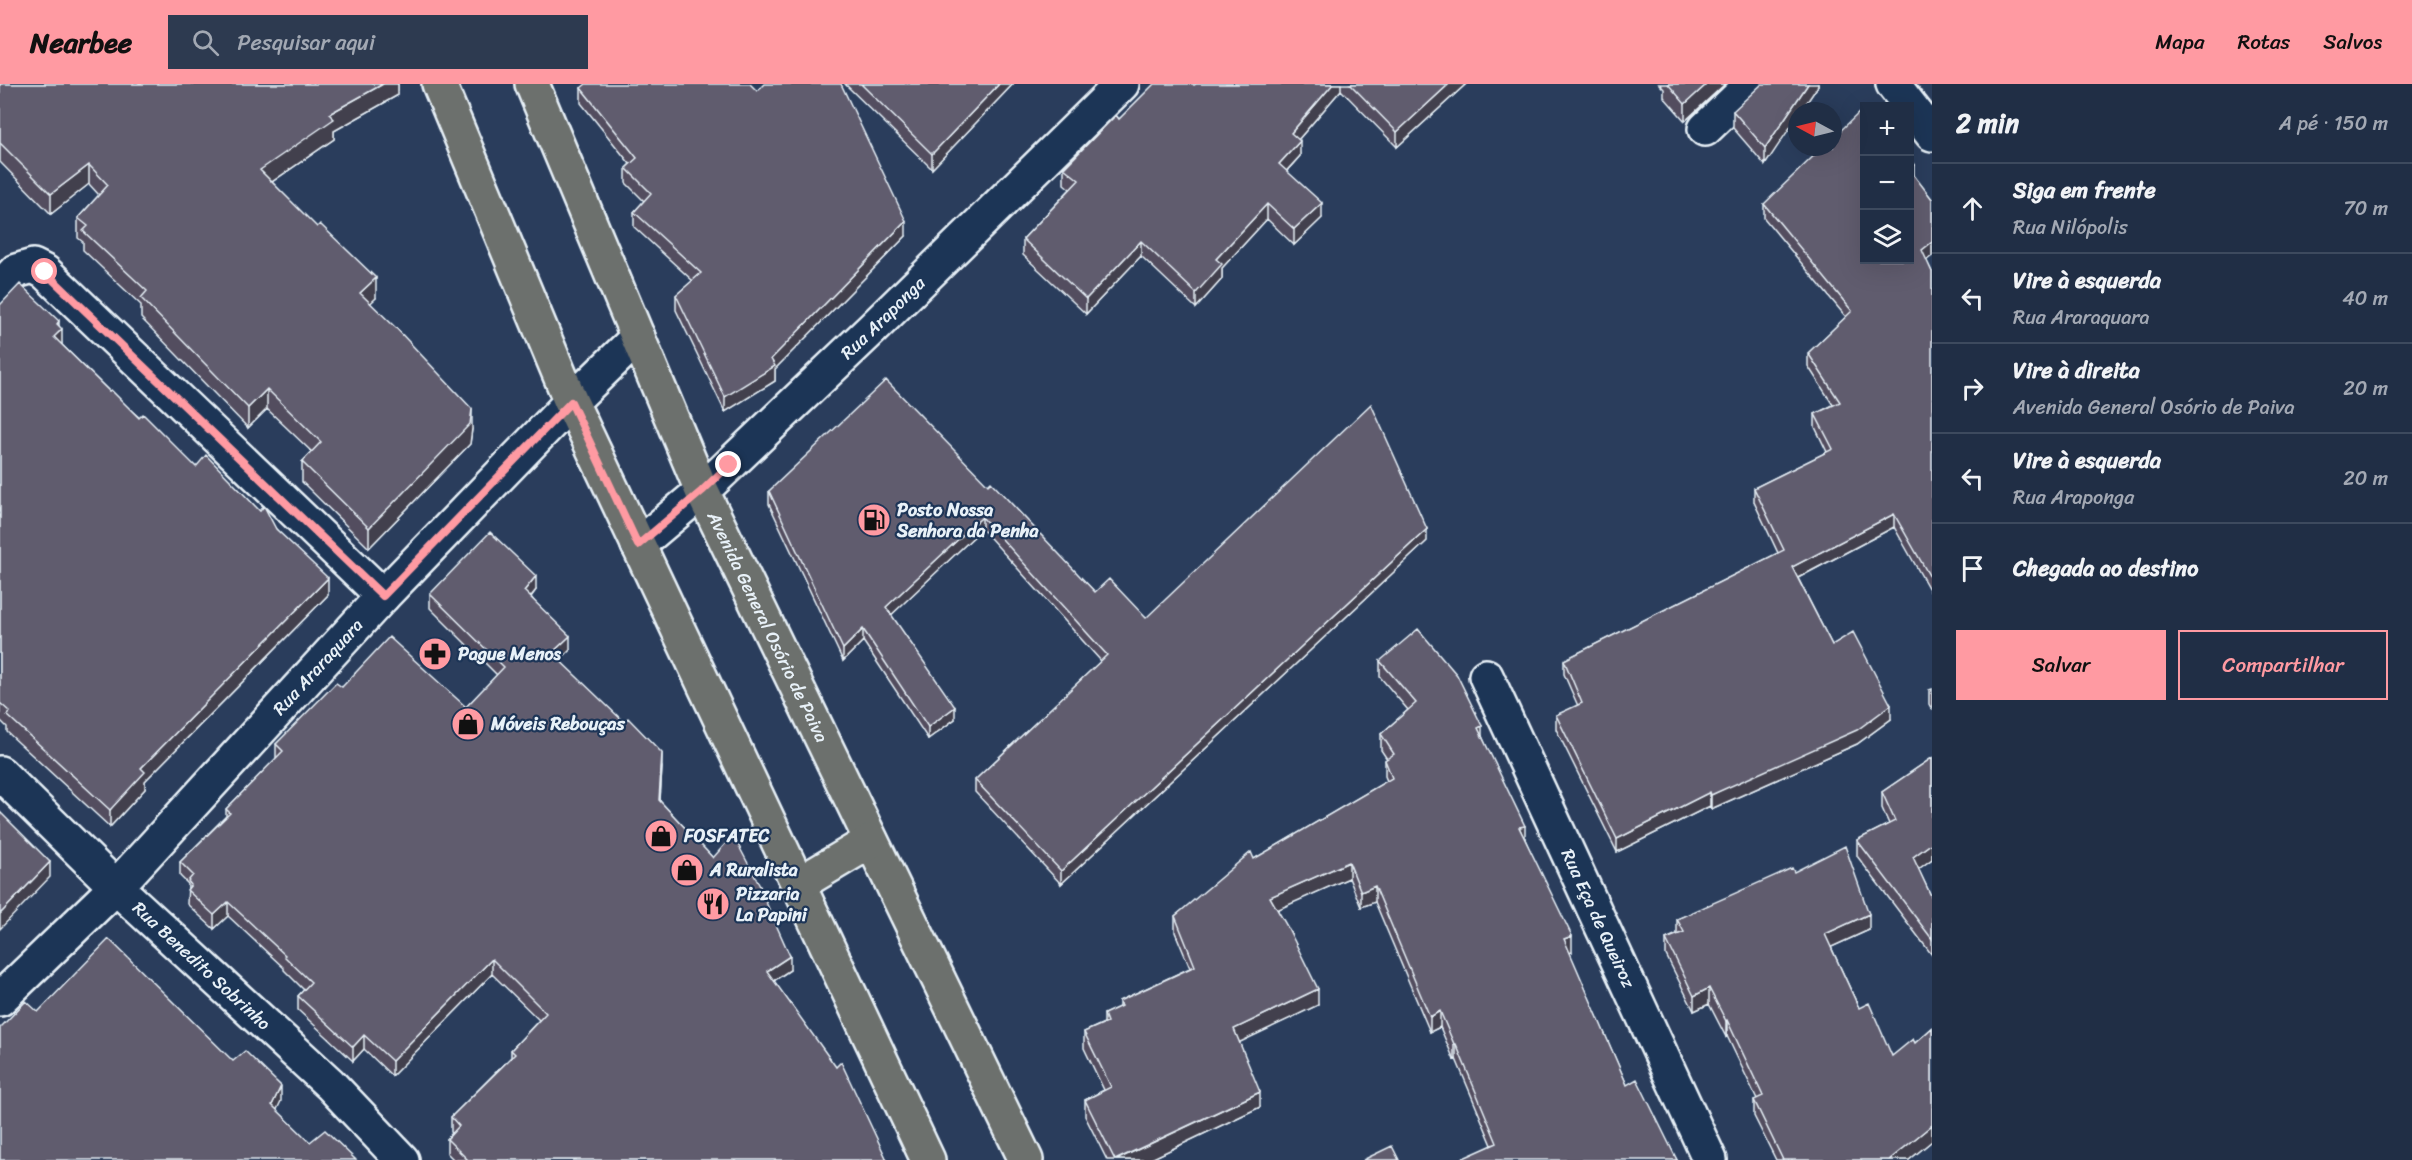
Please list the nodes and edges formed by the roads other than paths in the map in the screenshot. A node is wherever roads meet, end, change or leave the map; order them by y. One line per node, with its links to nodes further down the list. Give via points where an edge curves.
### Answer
1 (439, 84): 10 (main road)
2 (532, 84): 9 (main road, Avenida General Osório de Paiva)
3 (1122, 84): 11 (street, Rua Araponga)
4 (1752, 84): 6 (street)
5 (1893, 84): 7 (street)
6 (1706, 129)
7 (1932, 134)
8 (0, 288): 13 (street, via 16,271 33,266 45,272)
9 (638, 337): 10 (street, Rua Araraquara); 11 (main road, Avenida General Osório de Paiva)
10 (571, 402): 12 (main road); 13 (street, Rua Araraquara)
11 (702, 491): 12 (street, Rua Araponga); 16 (main road, Avenida General Osório de Paiva)
12 (638, 545): 17 (main road)
13 (383, 596): 18 (street, Rua Araraquara)
14 (1486, 676): 23 (street, Rua Eça de Queiroz)
15 (0, 774): 18 (street, Rua Benedito Sobrinho)
16 (871, 841): 17 (main road); 22 (main road, Avenida General Osório de Paiva)
17 (799, 884): 21 (main road)
18 (116, 887): 19 (street, Rua Araraquara); 20 (street, Rua Benedito Sobrinho, via 330,1084)
19 (0, 999)
20 (402, 1160)
21 (928, 1160)
22 (1026, 1160)
23 (1710, 1160)

